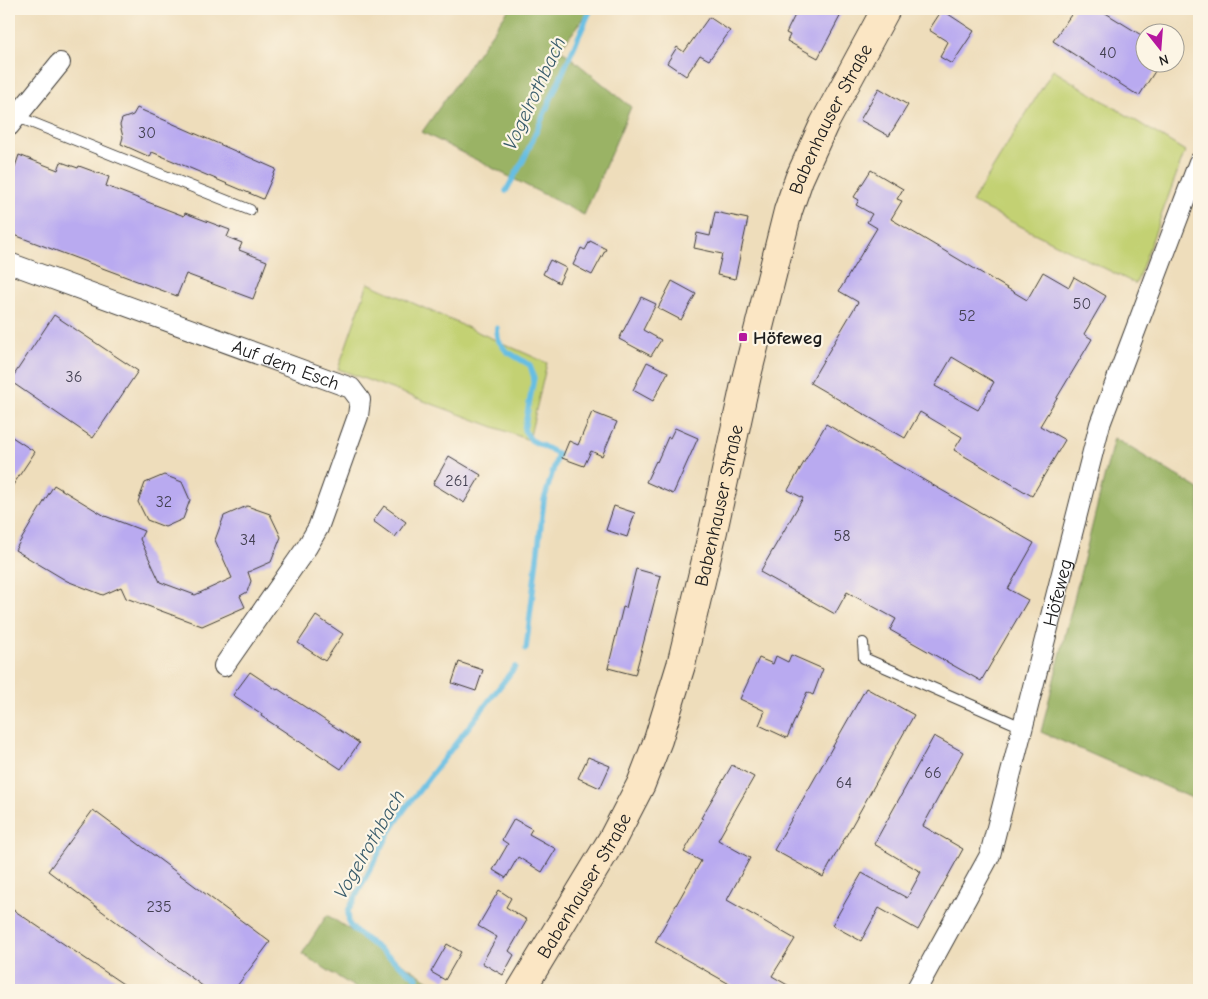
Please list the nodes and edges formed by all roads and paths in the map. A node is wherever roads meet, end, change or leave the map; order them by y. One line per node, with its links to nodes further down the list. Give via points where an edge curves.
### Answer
1 (886, 9): 10 (main road, Babenhauser Straße, via 824,124 788,211 683,656 658,740 641,784 613,838)
2 (60, 63): 3 (street)
3 (13, 121): 5 (lane)
4 (1199, 162): 9 (street, Höfeweg, via 1100,424)
5 (250, 210)
6 (9, 263): 8 (street, Auf dem Esch, via 351,388 360,400 358,416 318,528)
7 (863, 643): 9 (lane, via 864,658)
8 (224, 666)
9 (1022, 727): 11 (street, Höfeweg, via 990,855)
10 (521, 990)
11 (916, 990)

